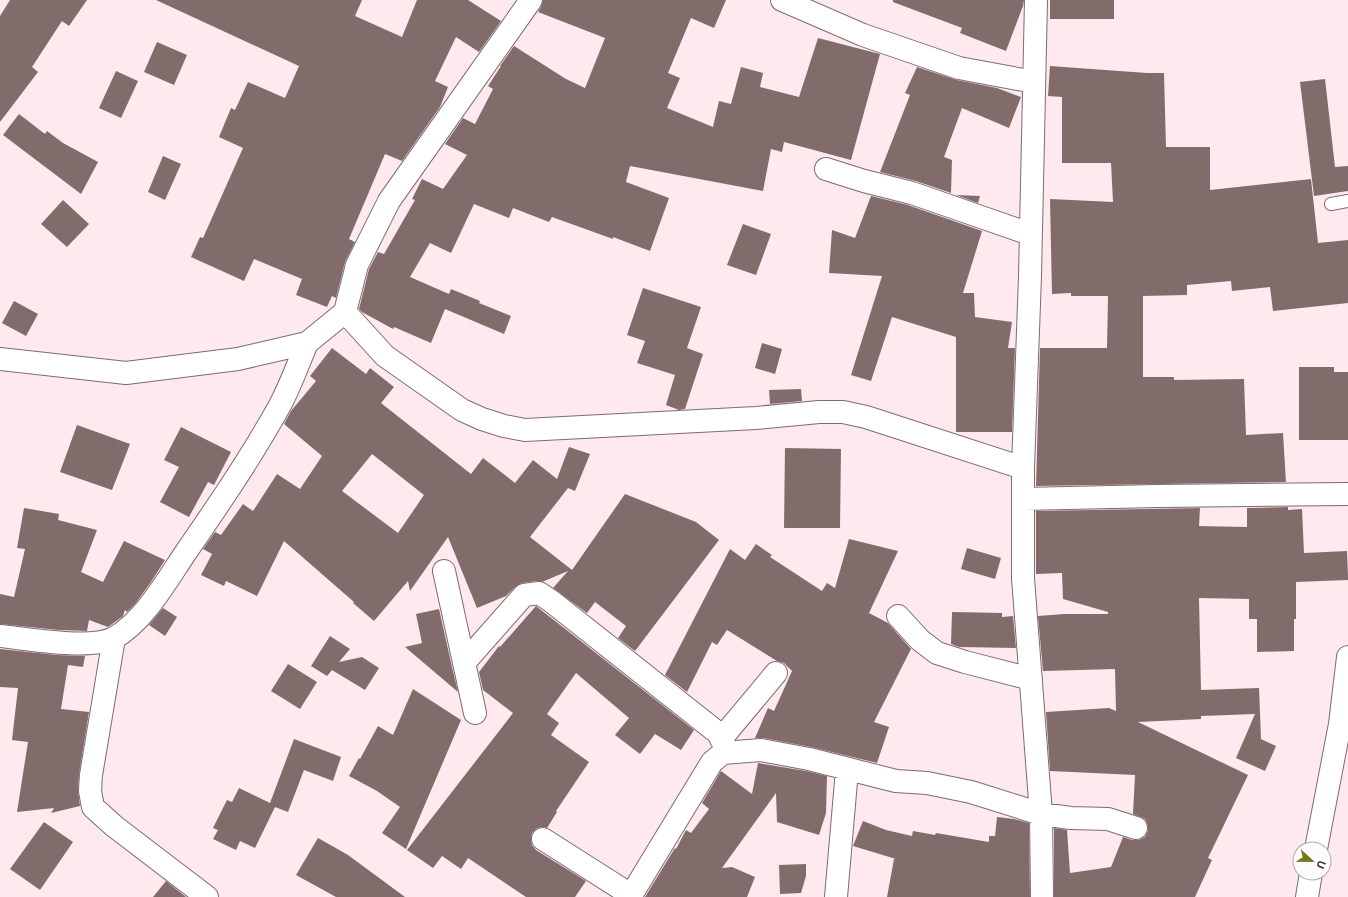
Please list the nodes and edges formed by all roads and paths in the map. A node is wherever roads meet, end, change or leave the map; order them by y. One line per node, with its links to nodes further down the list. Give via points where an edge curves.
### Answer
1 (531, 0): 9 (street, via 389,201 358,265)
2 (782, 0): 4 (street, via 863,35 959,68)
3 (1036, 0): 4 (street)
4 (1034, 82): 8 (street)
5 (826, 169): 8 (street, via 912,193)
6 (1348, 201): 7 (lane)
7 (1331, 204)
8 (1030, 234): 12 (street)
9 (345, 312): 10 (street); 12 (street, via 386,356 462,410 504,426 531,429 843,412 866,417)
10 (307, 344): 11 (street, via 238,359 126,373); 18 (street, via 279,406 236,480 151,604 129,627)
11 (0, 359)
12 (1023, 468): 14 (street)
13 (1348, 494): 14 (street)
14 (1023, 499): 22 (street, via 1023,578)
15 (444, 571): 20 (street)
16 (898, 616): 22 (street, via 920,640 937,653)
17 (0, 636): 18 (street, via 73,644)
18 (114, 638): 32 (street, via 91,775 93,807 114,826)
19 (1348, 657): 29 (street, via 1340,724)
20 (464, 663): 23 (street); 24 (street, via 524,595 539,593 718,733)
21 (776, 673): 24 (street)
22 (1031, 679): 26 (street)
23 (475, 713)
24 (725, 746): 25 (street, via 734,753 761,750 809,759); 31 (street, via 723,753 712,762)
25 (847, 770): 26 (street, via 896,781 927,783 971,792); 33 (street)
26 (1041, 814): 27 (street, via 1108,819); 34 (street)
27 (1136, 828)
28 (543, 839): 31 (street)
29 (1318, 841)
30 (1310, 881): 35 (street)
31 (630, 896)
32 (208, 897)
33 (836, 897)
34 (1042, 897)
35 (1307, 897)

